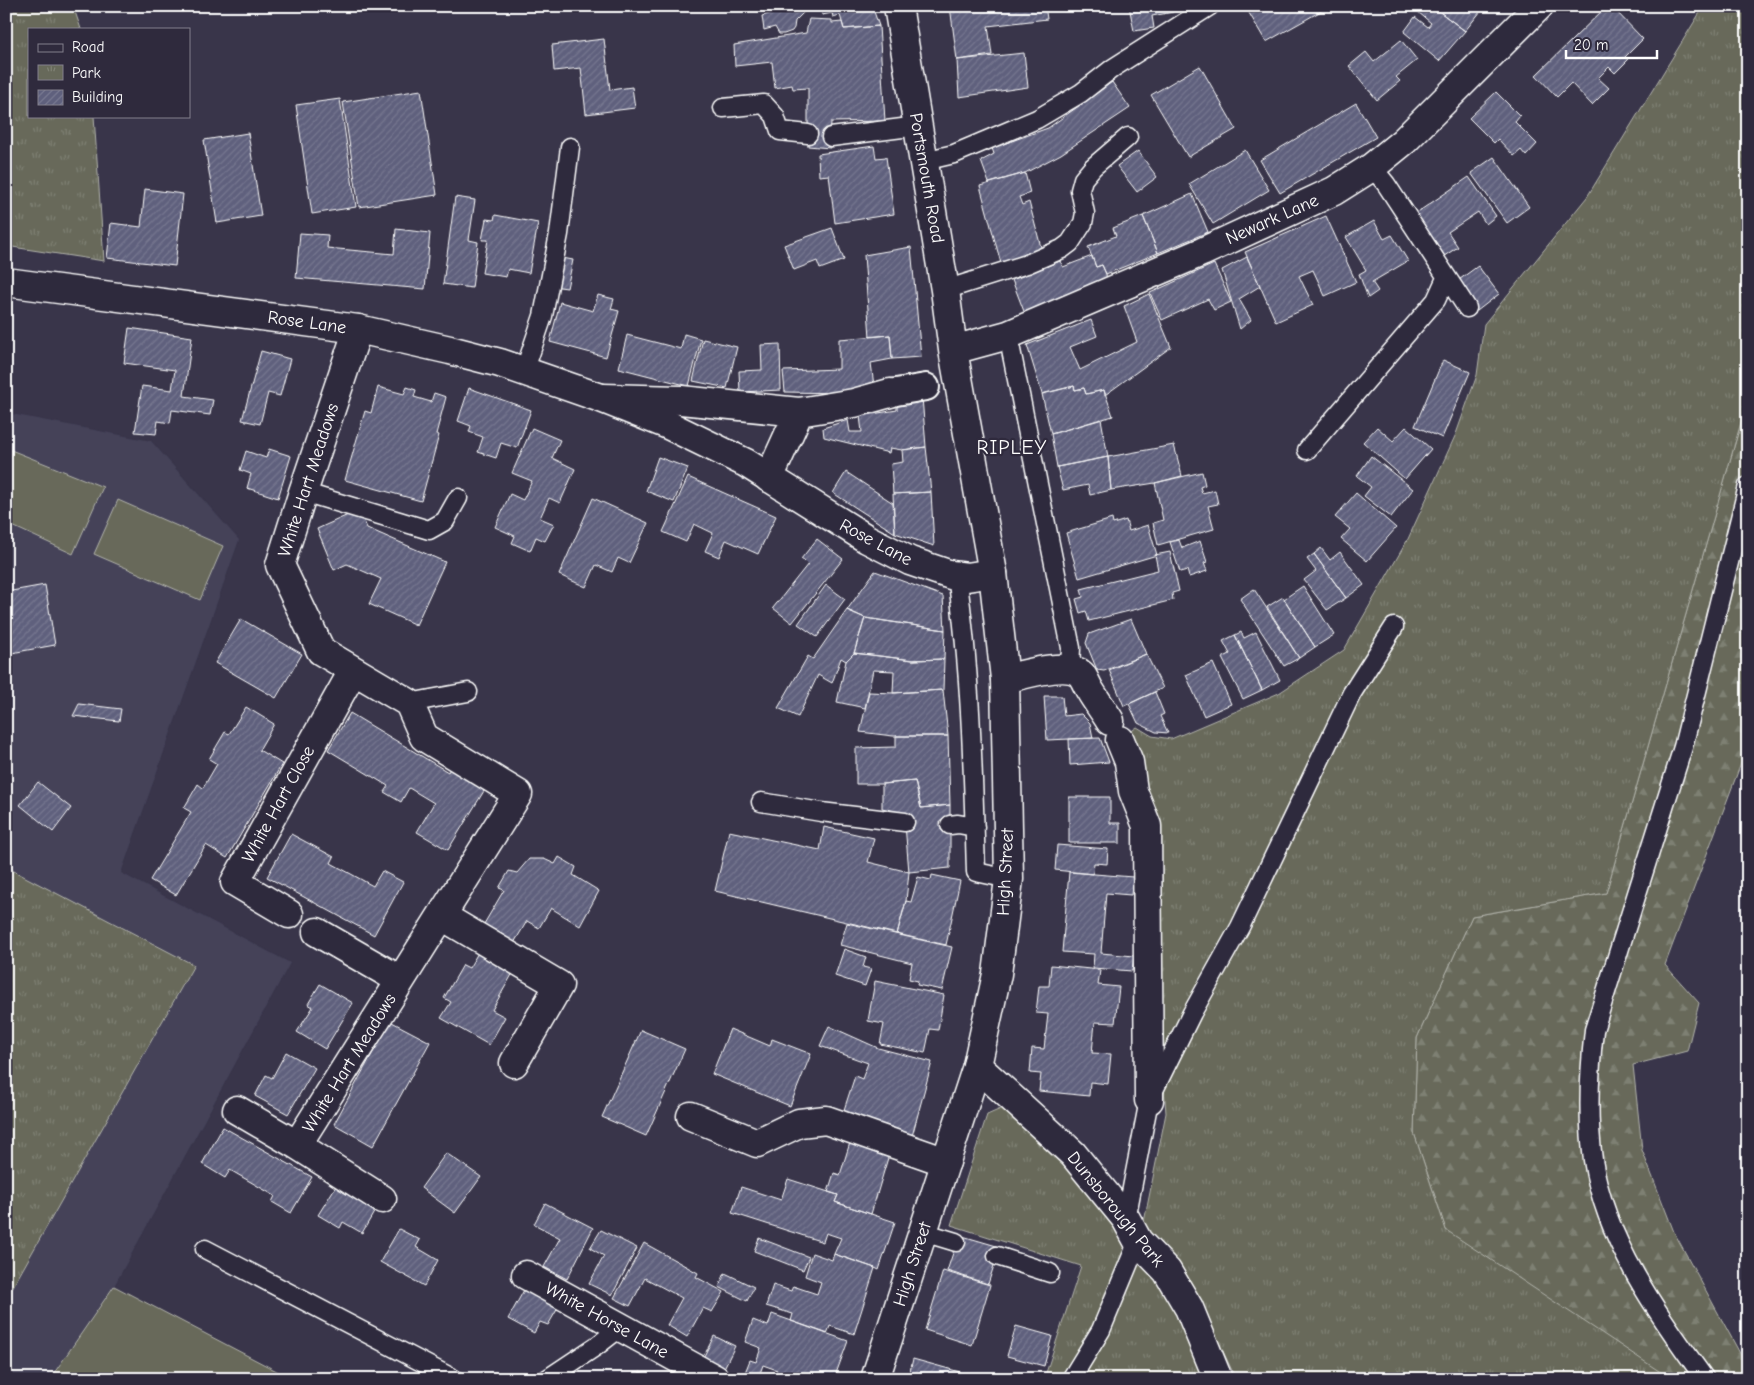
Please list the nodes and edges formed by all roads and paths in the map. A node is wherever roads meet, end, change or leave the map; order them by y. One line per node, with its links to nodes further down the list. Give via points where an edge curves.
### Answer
1 (898, 6): 5 (street, Portsmouth Road)
2 (1210, 6): 10 (lane, via 1037,119 984,143)
3 (1539, 6): 11 (street, Newark Lane, via 1404,141)
4 (723, 108): 6 (lane, via 764,104 775,116 780,131)
5 (918, 126): 7 (lane); 10 (street, Portsmouth Road)
6 (808, 134)
7 (831, 137)
8 (1128, 137): 14 (lane, via 1083,179 1080,190 1085,213 1083,223 1070,243 1027,264)
9 (570, 147): 19 (lane, via 559,234 543,316)
10 (924, 161): 14 (street, Portsmouth Road)
11 (1372, 168): 12 (lane, via 1386,184); 17 (street, Newark Lane, via 1334,191 1202,252)
12 (1446, 278): 15 (lane); 24 (lane, via 1436,300)
13 (6, 282): 16 (street, Rose Lane)
14 (945, 290): 18 (street, Portsmouth Road)
15 (1467, 308)
16 (358, 329): 19 (street, Rose Lane, via 450,350); 27 (street, White Hart Meadows)
17 (1008, 335): 18 (street, Newark Lane); 32 (lane, via 1071,648)
18 (953, 350): 29 (street, High Street)
19 (524, 372): 22 (street, Rose Lane)
20 (926, 387): 21 (street)
21 (890, 393): 23 (street, Rose Lane)
22 (601, 398): 23 (street, Rose Lane, via 681,400); 25 (street, Rose Lane, via 666,424)
23 (799, 412): 25 (street)
24 (1307, 450)
25 (769, 478): 30 (street, Rose Lane, via 867,539 928,568)
26 (1748, 486): 68 (lane, via 1683,747 1594,1030 1589,1075 1594,1161 1603,1200 1622,1246 1654,1306)
27 (302, 492): 28 (lane, via 429,530 445,521); 33 (street, White Hart Meadows, via 280,565 321,651)
28 (458, 498)
29 (993, 573): 30 (street, Rose Lane); 34 (street, High Street)
30 (957, 576): 40 (lane, via 963,615)
31 (1394, 627): 48 (lane, via 1352,693 1240,927)
32 (1070, 669): 34 (street); 48 (street, via 1082,676 1115,731 1147,826)
33 (353, 671): 36 (street, White Hart Meadows); 42 (street, White Hart Close, via 235,882)
34 (1004, 680): 41 (street, High Street)
35 (468, 692): 36 (lane)
36 (409, 702): 43 (street, White Hart Meadows, via 424,737 518,794)
37 (761, 802): 38 (lane)
38 (905, 822)
39 (950, 825): 40 (lane)
40 (975, 827): 41 (lane, via 976,872)
41 (1008, 879): 47 (street, High Street, via 997,974)
42 (289, 914)
43 (442, 916): 45 (street, White Hart Meadows); 46 (street, via 559,985)
44 (317, 932): 45 (street, White Hart Meadows)
45 (400, 980): 51 (street, White Hart Meadows)
46 (514, 1063)
47 (977, 1066): 52 (street, High Street); 54 (street, Dunsborough Park, via 1073,1154)
48 (1149, 1100): 54 (lane)
49 (237, 1110): 51 (street, White Hart Meadows)
50 (691, 1116): 52 (street, via 757,1143 799,1123 826,1120)
51 (297, 1146): 53 (street, White Hart Meadows)
52 (946, 1162): 55 (street, High Street)
53 (382, 1199)
54 (1132, 1230): 66 (lane, via 1102,1330); 67 (street, Dunsborough Park, via 1167,1271 1189,1308)
55 (923, 1232): 56 (lane); 65 (street, High Street)
56 (956, 1242)
57 (205, 1249): 62 (lane)
58 (997, 1256): 59 (lane)
59 (1050, 1273)
60 (526, 1275): 61 (street, White Horse Lane)
61 (621, 1327): 63 (lane); 64 (street, White Horse Lane)
62 (454, 1379)
63 (547, 1379)
64 (715, 1379)
65 (875, 1379)
66 (1071, 1379)
67 (1218, 1379)
68 (1705, 1379)

